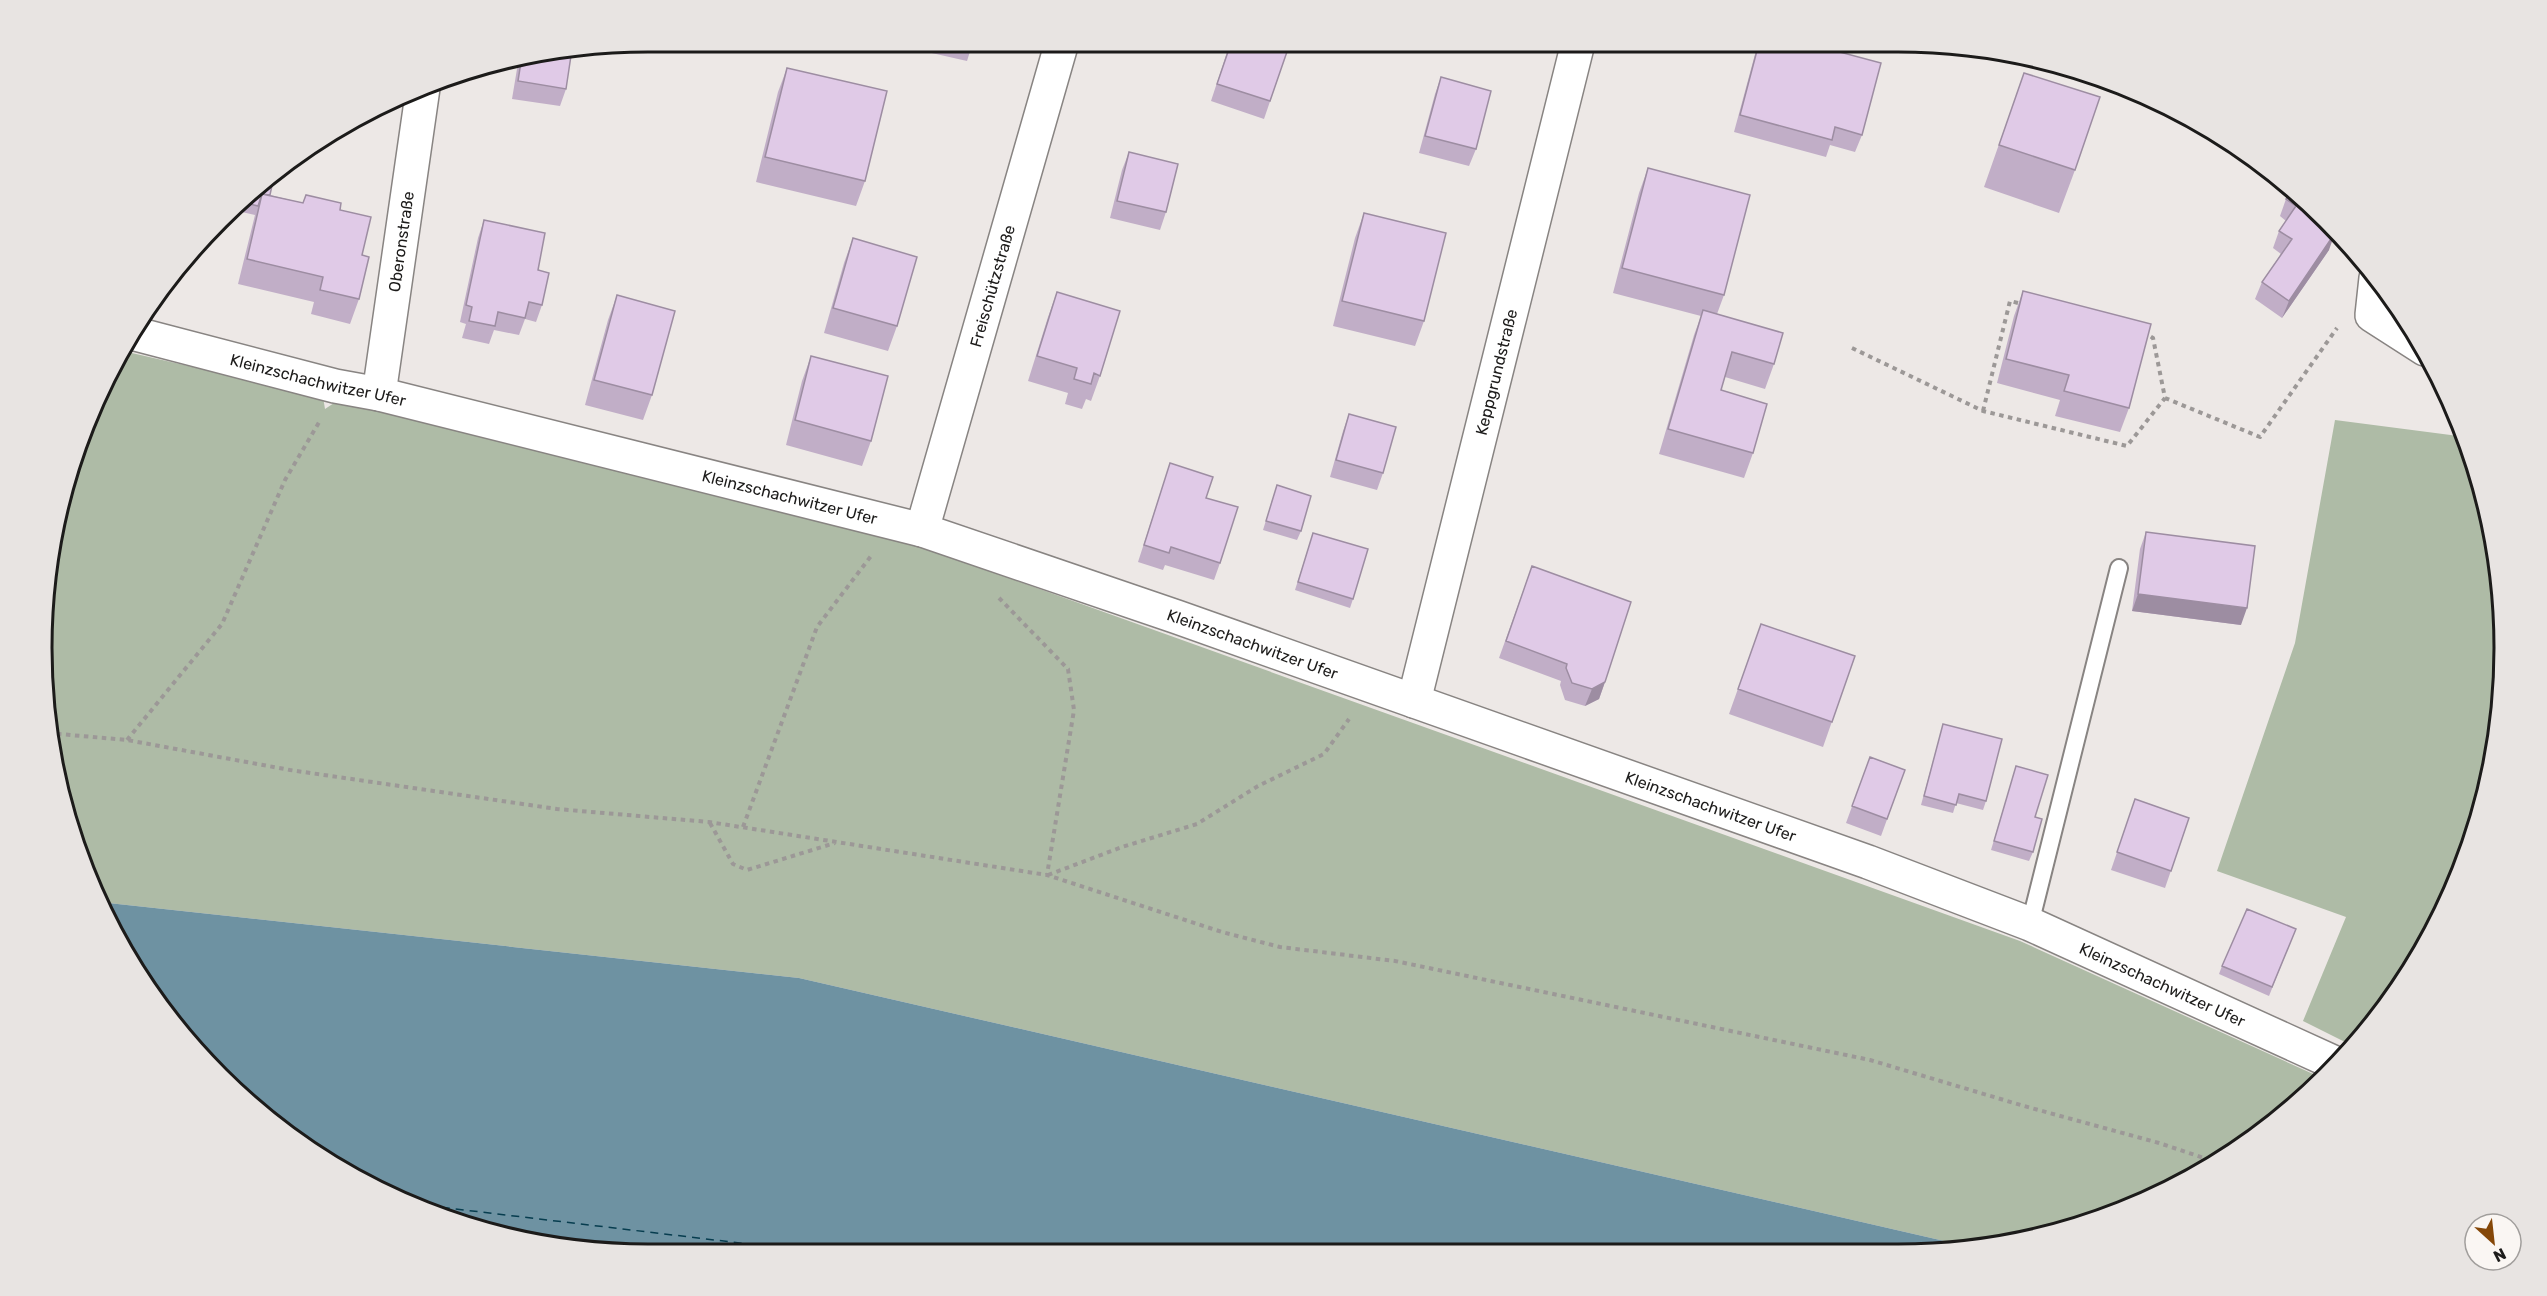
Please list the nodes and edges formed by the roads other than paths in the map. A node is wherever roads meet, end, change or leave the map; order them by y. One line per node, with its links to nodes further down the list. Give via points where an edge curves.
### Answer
1 (1059, 52): 8 (street, Freischützstraße)
2 (1576, 52): 10 (street, Keppgrundstraße)
3 (422, 97): 7 (street, Oberonstraße)
4 (2375, 290): 6 (street, via 2372,315)
5 (141, 335): 7 (street, Kleinzschachwitzer Ufer)
6 (2407, 337)
7 (379, 394): 8 (street, Kleinzschachwitzer Ufer)
8 (922, 530): 10 (street, Kleinzschachwitzer Ufer)
9 (2119, 568): 11 (lane)
10 (1414, 701): 11 (street, Kleinzschachwitzer Ufer, via 1868,862)
11 (2030, 924): 12 (street, Kleinzschachwitzer Ufer)
12 (2329, 1060)

